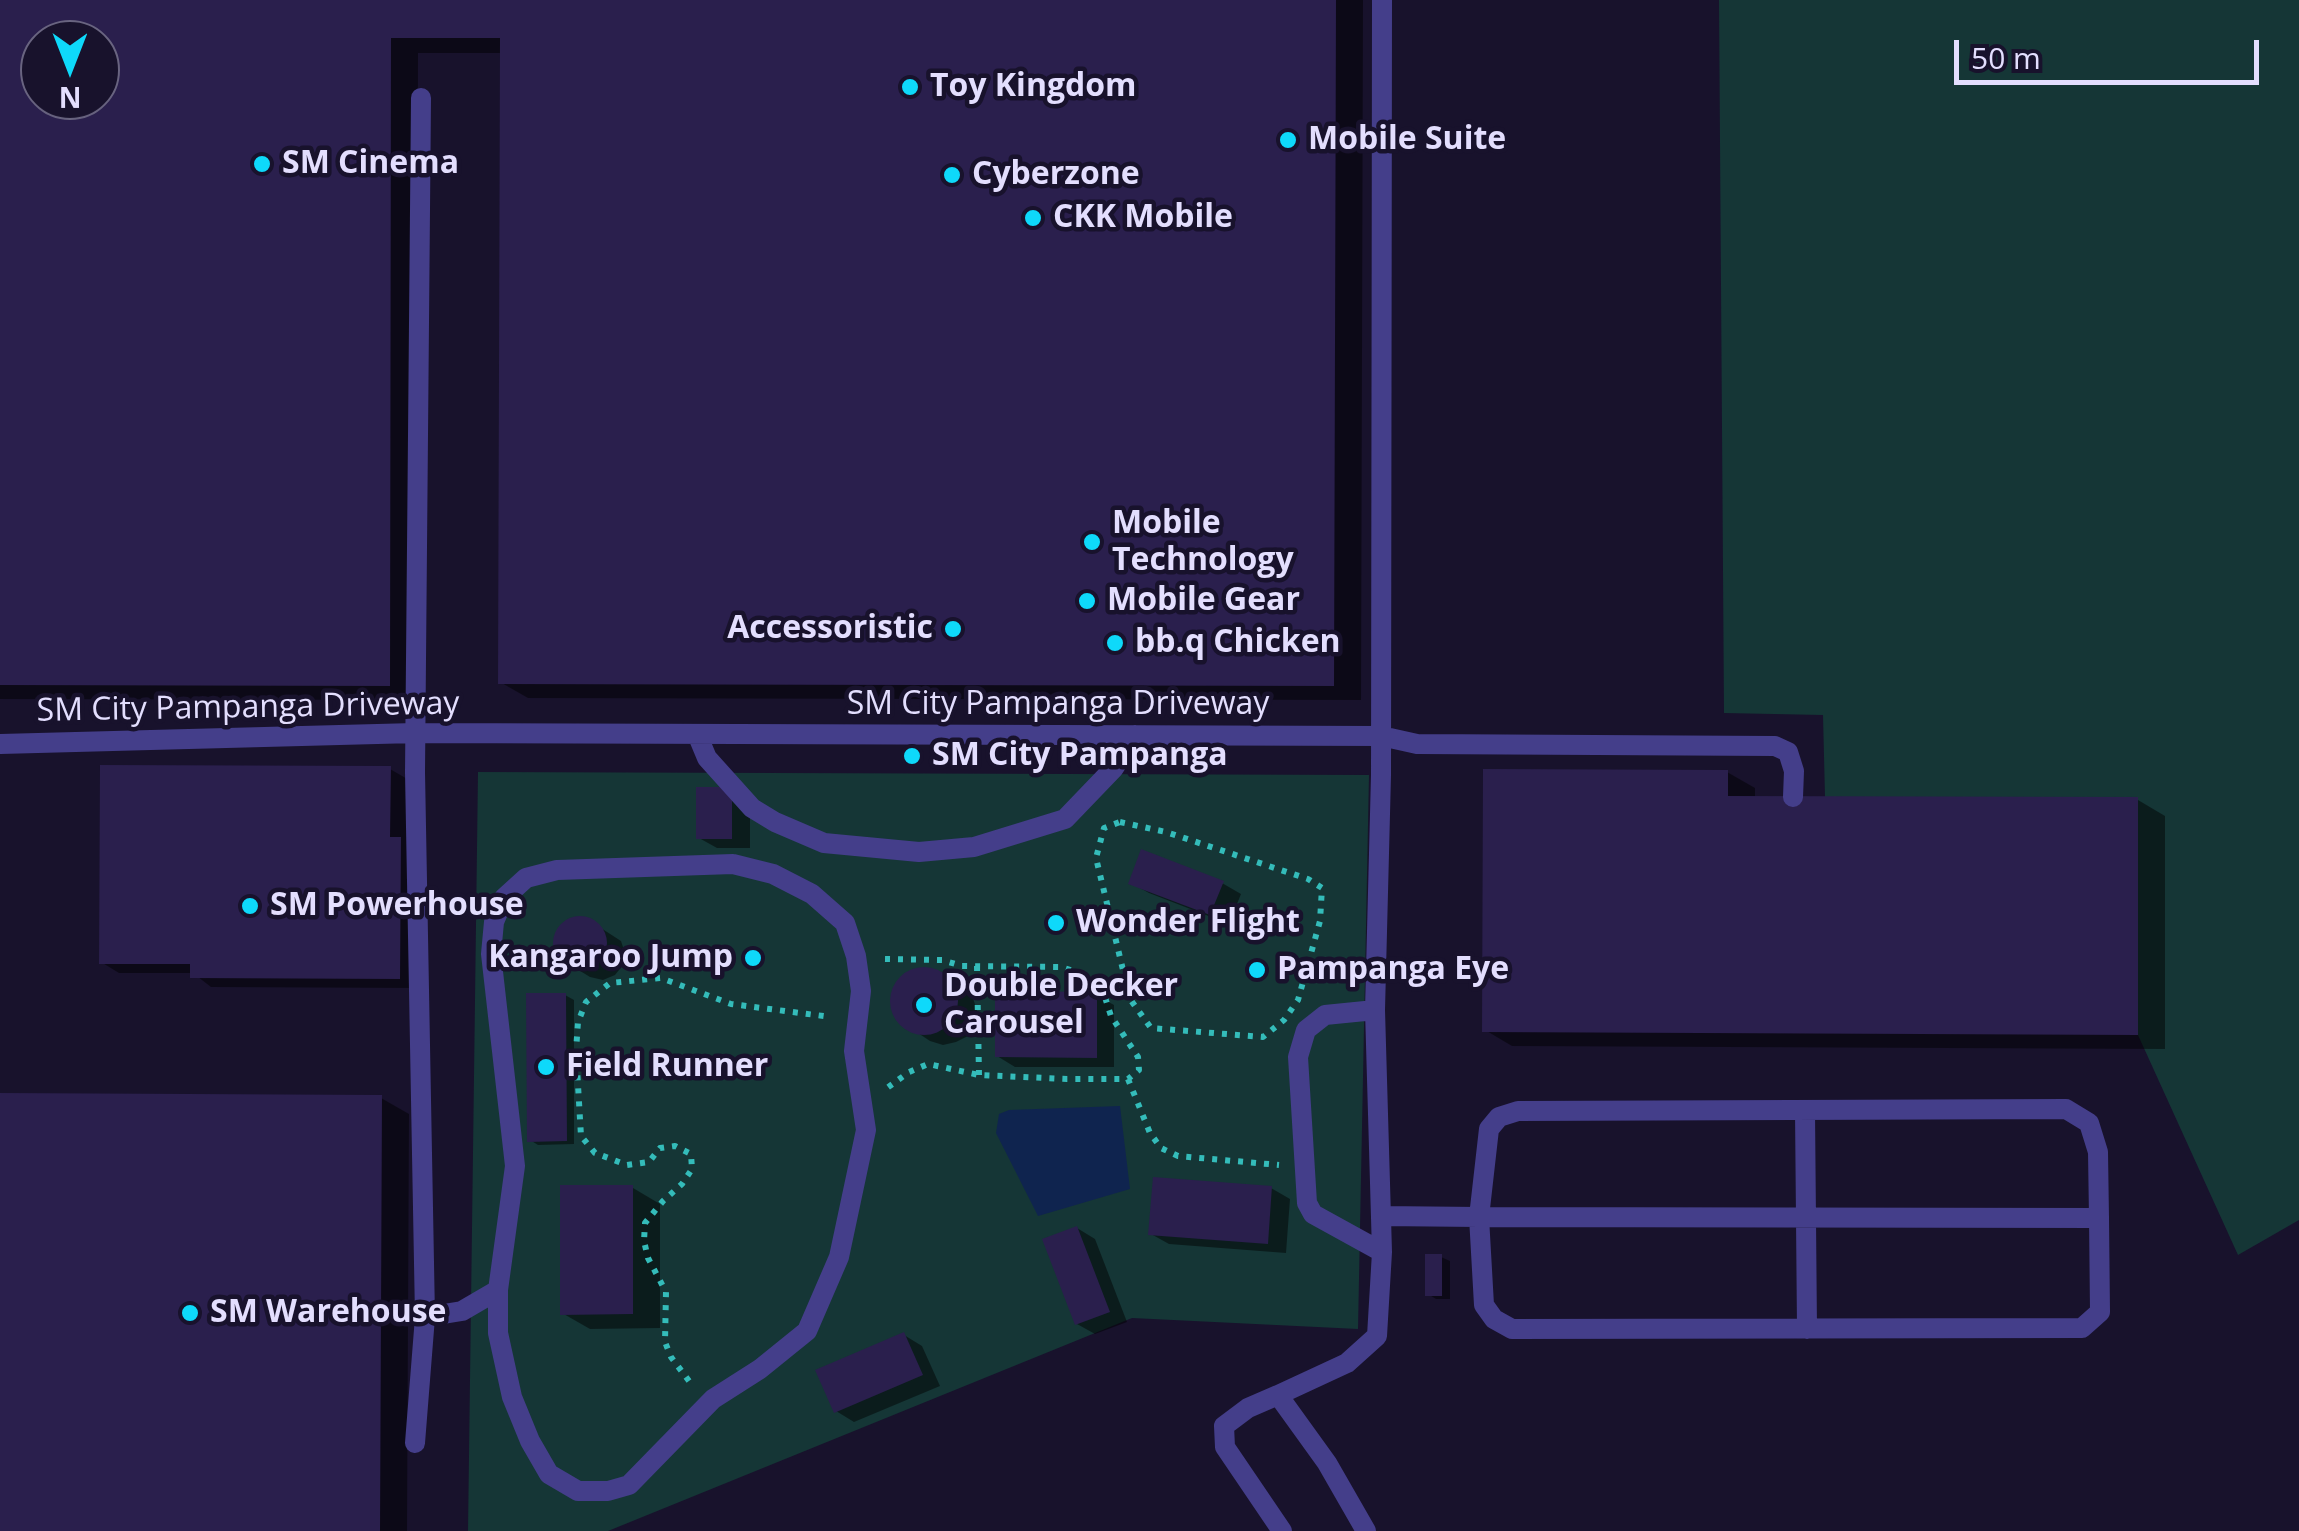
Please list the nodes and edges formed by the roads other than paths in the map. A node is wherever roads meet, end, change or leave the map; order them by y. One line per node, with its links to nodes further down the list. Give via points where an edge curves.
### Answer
1 (1382, 0): 6 (lane)
2 (420, 98): 3 (lane)
3 (415, 734): 4 (lane, SM City Pampanga Driveway); 7 (lane, SM City Pampanga Driveway); 17 (lane)
4 (697, 734): 5 (lane, SM City Pampanga Driveway); 5 (lane, via 706,758 752,808 775,822 824,842 919,852 974,846 1065,819)
5 (1135, 736): 6 (lane, SM City Pampanga Driveway)
6 (1381, 736): 8 (lane, SM City Pampanga Driveway, via 1416,744 1775,746 1788,752); 9 (lane)
7 (0, 744)
8 (1793, 797)
9 (1376, 1010): 11 (lane); 15 (lane, via 1325,1015 1306,1030 1298,1058 1307,1203 1313,1214)
10 (1805, 1110): 12 (lane, via 1518,1111 1499,1117 1489,1129); 13 (lane); 14 (lane, via 2066,1109 2090,1123 2098,1152)
11 (1381, 1216): 12 (lane); 15 (lane)
12 (1480, 1217): 13 (lane); 18 (lane, via 1484,1305 1512,1329)
13 (1806, 1218): 14 (lane); 18 (lane)
14 (2099, 1218): 18 (lane, via 2100,1312 2082,1328)
15 (1382, 1252): 19 (lane, via 1377,1336 1347,1363)
16 (498, 1290): 16 (lane, via 515,1166 491,954 504,898 526,878 557,870 733,864 812,894 845,923 857,960 861,991 854,1051 866,1130 840,1258 807,1331 708,1405 629,1485 578,1491 549,1474 512,1398 498,1333); 17 (lane, via 462,1311)
17 (425, 1317): 20 (lane)
18 (1807, 1330)
19 (1278, 1396): 21 (lane, via 1224,1426 1225,1447); 22 (lane)
20 (415, 1443)
21 (1282, 1531)
22 (1366, 1531)

